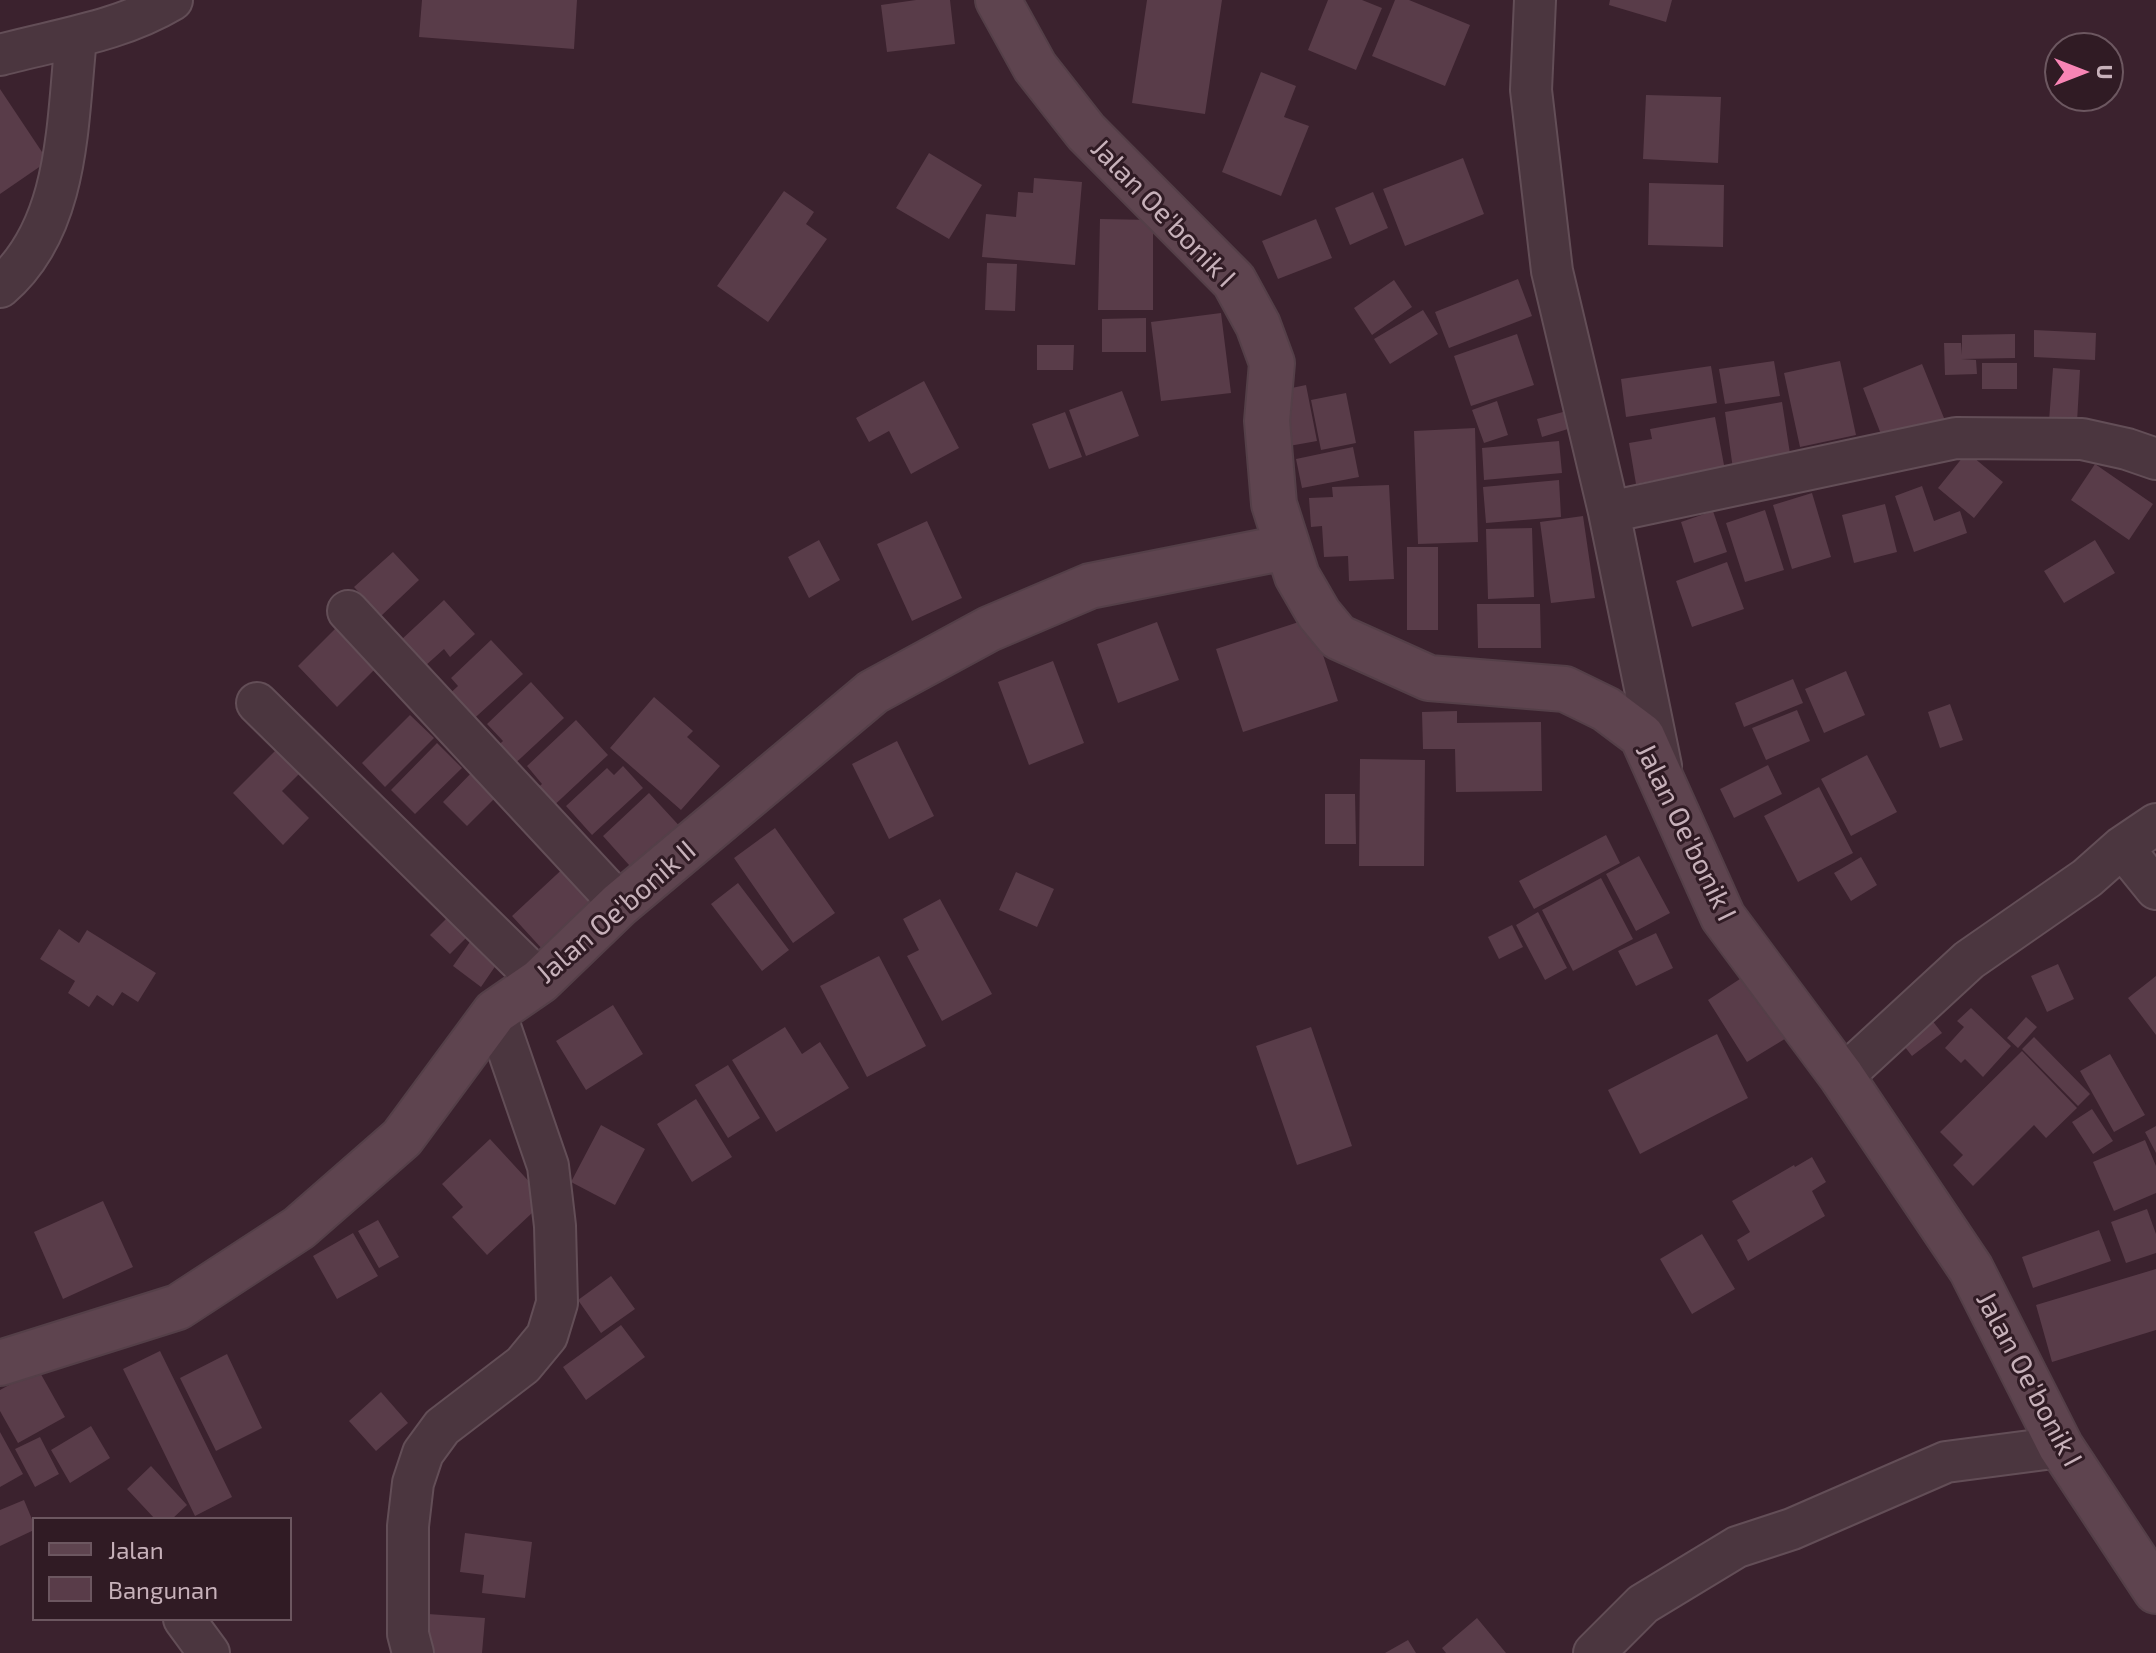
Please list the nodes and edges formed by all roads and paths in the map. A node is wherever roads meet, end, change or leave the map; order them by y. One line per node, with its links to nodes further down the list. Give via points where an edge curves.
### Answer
1 (172, 0): 4 (street, via 145,16)
2 (998, 0): 9 (street, Jalan Oe'bonik I, via 1035,67 1086,132 1234,281 1258,325 1272,363 1267,421 1271,476)
3 (1535, 0): 8 (street, via 1531,90 1552,271)
4 (76, 38): 5 (street); 6 (street, via 50,212 38,243)
5 (0, 55)
6 (0, 287)
7 (2156, 459): 8 (street, via 2082,439 1956,438)
8 (1609, 512): 12 (street)
9 (1287, 547): 12 (street, Jalan Oe'bonik I, via 1297,576 1338,637 1429,678 1565,689 1606,709 1642,736); 16 (street, Jalan Oe'bonik II, via 1090,586 989,629 873,692)
10 (348, 611): 16 (street)
11 (257, 703): 17 (street)
12 (1665, 786): 19 (street, Jalan Oe'bonik I, via 1723,917)
13 (2156, 824): 14 (street)
14 (2122, 847): 15 (street); 19 (street, via 2087,878 1969,960)
15 (2156, 889)
16 (620, 904): 17 (street, Jalan Oe'bonik II)
17 (540, 981): 18 (street, Jalan Oe'bonik II)
18 (495, 1012): 20 (street, Jalan Oe'bonik II, via 402,1138 299,1228 178,1307); 25 (street, via 548,1166 557,1303 547,1336 523,1365 442,1427 423,1453 408,1526 408,1634)
19 (1842, 1077): 21 (street, Jalan Oe'bonik I, via 1971,1269)
20 (0, 1363)
21 (2061, 1447): 22 (street, Jalan Oe'bonik I); 26 (street, via 1946,1462 1792,1529 1737,1547 1643,1604)
22 (2156, 1591)
23 (185, 1621): 24 (street)
24 (209, 1653)
25 (413, 1653)
26 (1594, 1653)

